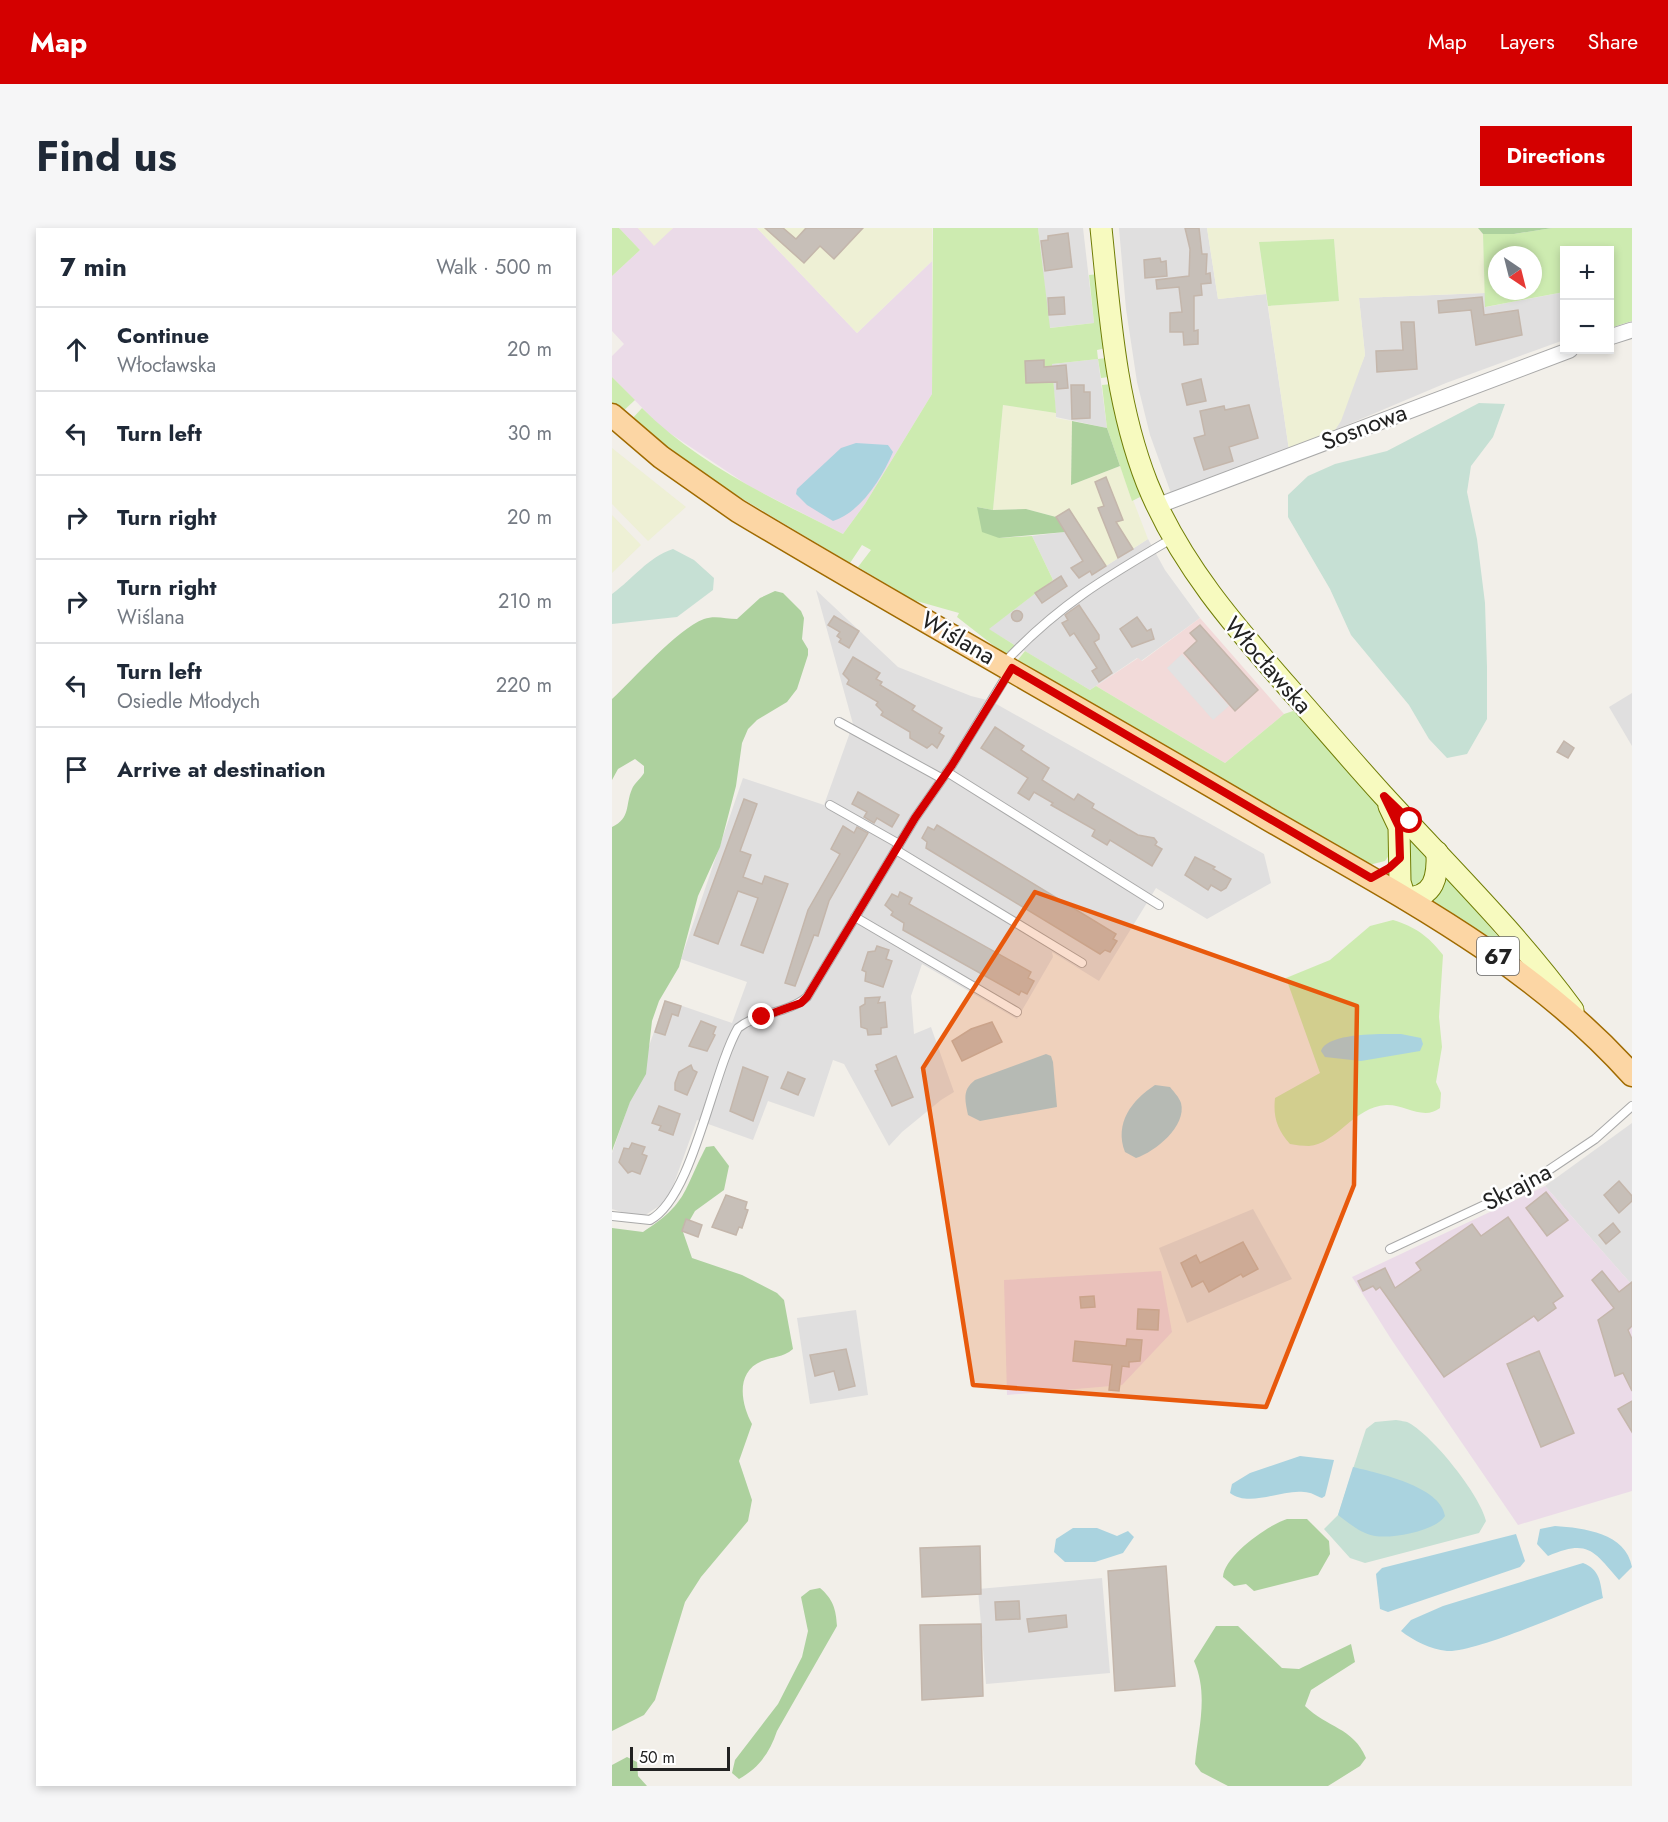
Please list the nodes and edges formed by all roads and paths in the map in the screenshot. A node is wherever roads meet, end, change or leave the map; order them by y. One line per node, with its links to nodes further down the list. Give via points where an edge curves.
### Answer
1 (1101, 228): 6 (main road, Włocławska, via 1119,387 1138,457)
2 (1632, 330): 3 (street)
3 (1614, 336)
4 (1560, 354): 6 (street, Sosnowa)
5 (612, 415): 8 (main road, Wiślana / 67, via 661,457 738,510)
6 (1157, 506): 7 (main road, Włocławska)
7 (1175, 537): 8 (lane, via 1056,612); 11 (main road, Włocławska, via 1222,612)
8 (1008, 666): 10 (lane); 16 (main road, Wiślana / 67)
9 (839, 722): 10 (lane)
10 (944, 775): 13 (lane); 18 (lane)
11 (1384, 796): 14 (main road, Włocławska); 15 (main road, via 1399,827)
12 (830, 805): 13 (lane)
13 (897, 847): 19 (lane); 20 (lane)
14 (1437, 852): 17 (main road, via 1434,885 1418,896); 22 (main road, Włocławska, via 1543,972)
15 (1400, 858): 16 (main road); 17 (main road)
16 (1371, 878): 17 (main road, Wiślana / 67)
17 (1405, 898): 22 (main road, Wiślana / 67, via 1510,965)
18 (1159, 905)
19 (855, 917): 21 (lane); 25 (lane, via 801,1003 738,1028 667,1206 650,1220)
20 (1082, 963)
21 (1017, 1012)
22 (1584, 1025): 23 (main road, 67)
23 (1632, 1075)
24 (1632, 1106): 26 (lane, Skrajna, via 1595,1139 1525,1186)
25 (612, 1216)
26 (1390, 1249)

